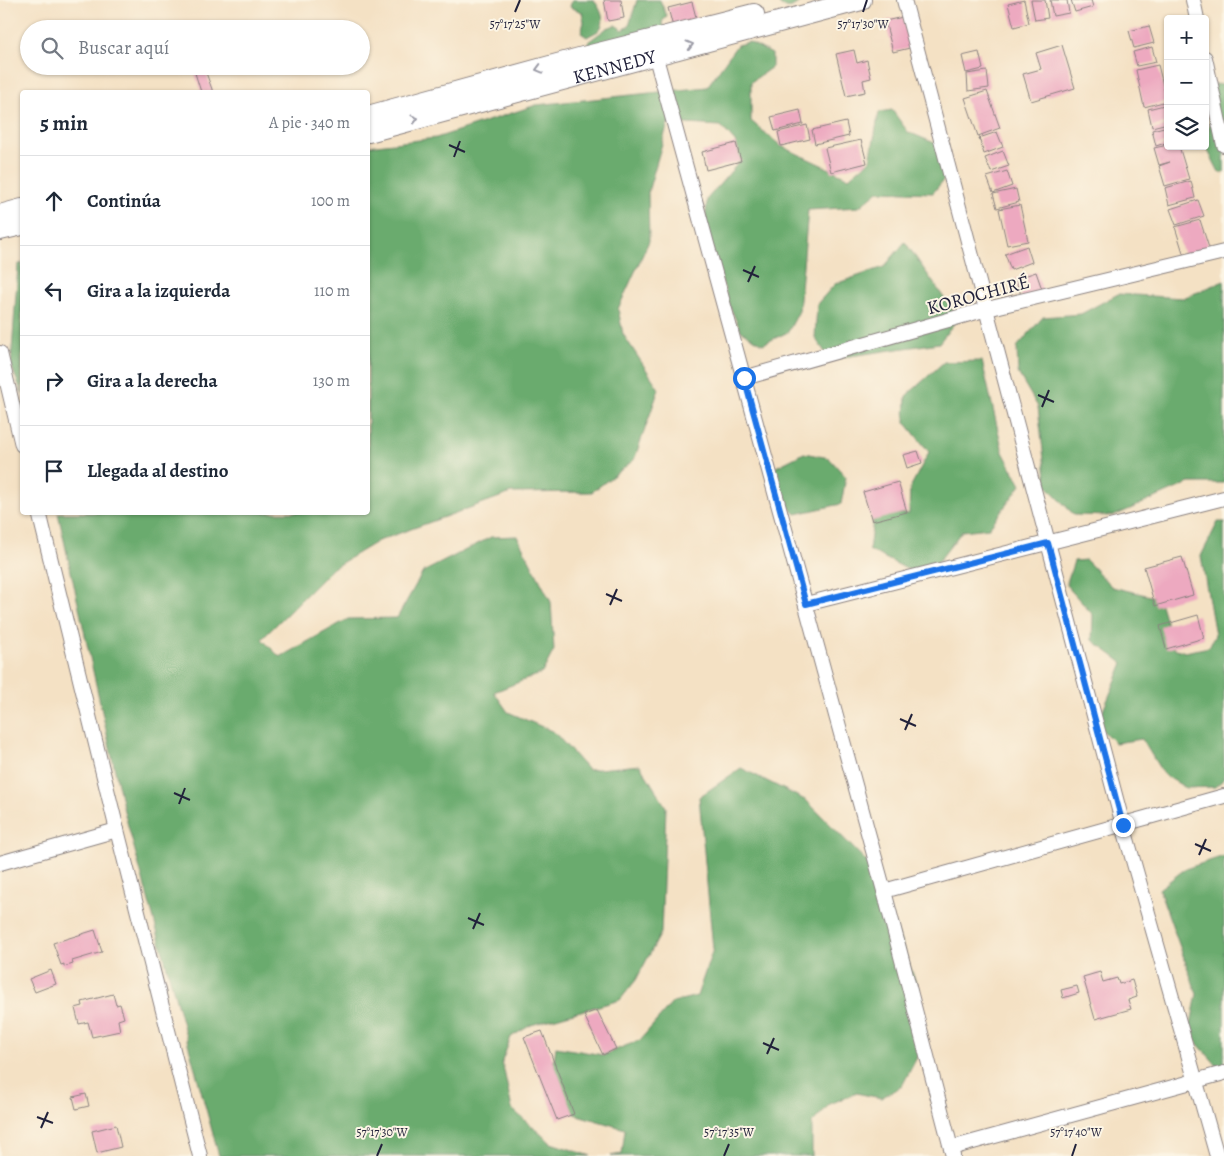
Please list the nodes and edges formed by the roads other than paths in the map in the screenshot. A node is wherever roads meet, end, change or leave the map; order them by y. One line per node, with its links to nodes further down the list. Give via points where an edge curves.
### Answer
1 (807, 0): 8 (main road, KENNEDY, one-way to 8)
2 (861, 0): 6 (main road, KENNEDY, one-way to 2)
3 (904, 0): 16 (street)
4 (1193, 0): 5 (street)
5 (1196, 15)
6 (655, 54): 9 (main road, KENNEDY, one-way to 6); 18 (street)
7 (1205, 60): 10 (street)
8 (370, 115)
9 (370, 131)
10 (1224, 145)
11 (20, 210): 12 (main road)
12 (0, 215)
13 (20, 225): 14 (main road)
14 (0, 230)
15 (1224, 252): 16 (street, KOROCHIRÉ)
16 (987, 309): 18 (street, KOROCHIRÉ); 22 (street)
17 (0, 353): 19 (street)
18 (744, 378): 23 (street)
19 (20, 437)
20 (1224, 498): 22 (street)
21 (40, 515): 26 (street)
22 (1048, 543): 23 (street); 25 (street)
23 (806, 604): 28 (street)
24 (1224, 796): 25 (street)
25 (1123, 825): 28 (street); 30 (street)
26 (117, 830): 27 (street); 32 (street)
27 (0, 863)
28 (884, 890): 31 (street)
29 (1224, 1073): 30 (street)
30 (1196, 1081): 31 (street); 33 (street)
31 (952, 1152)
32 (200, 1156)
33 (1217, 1156)

